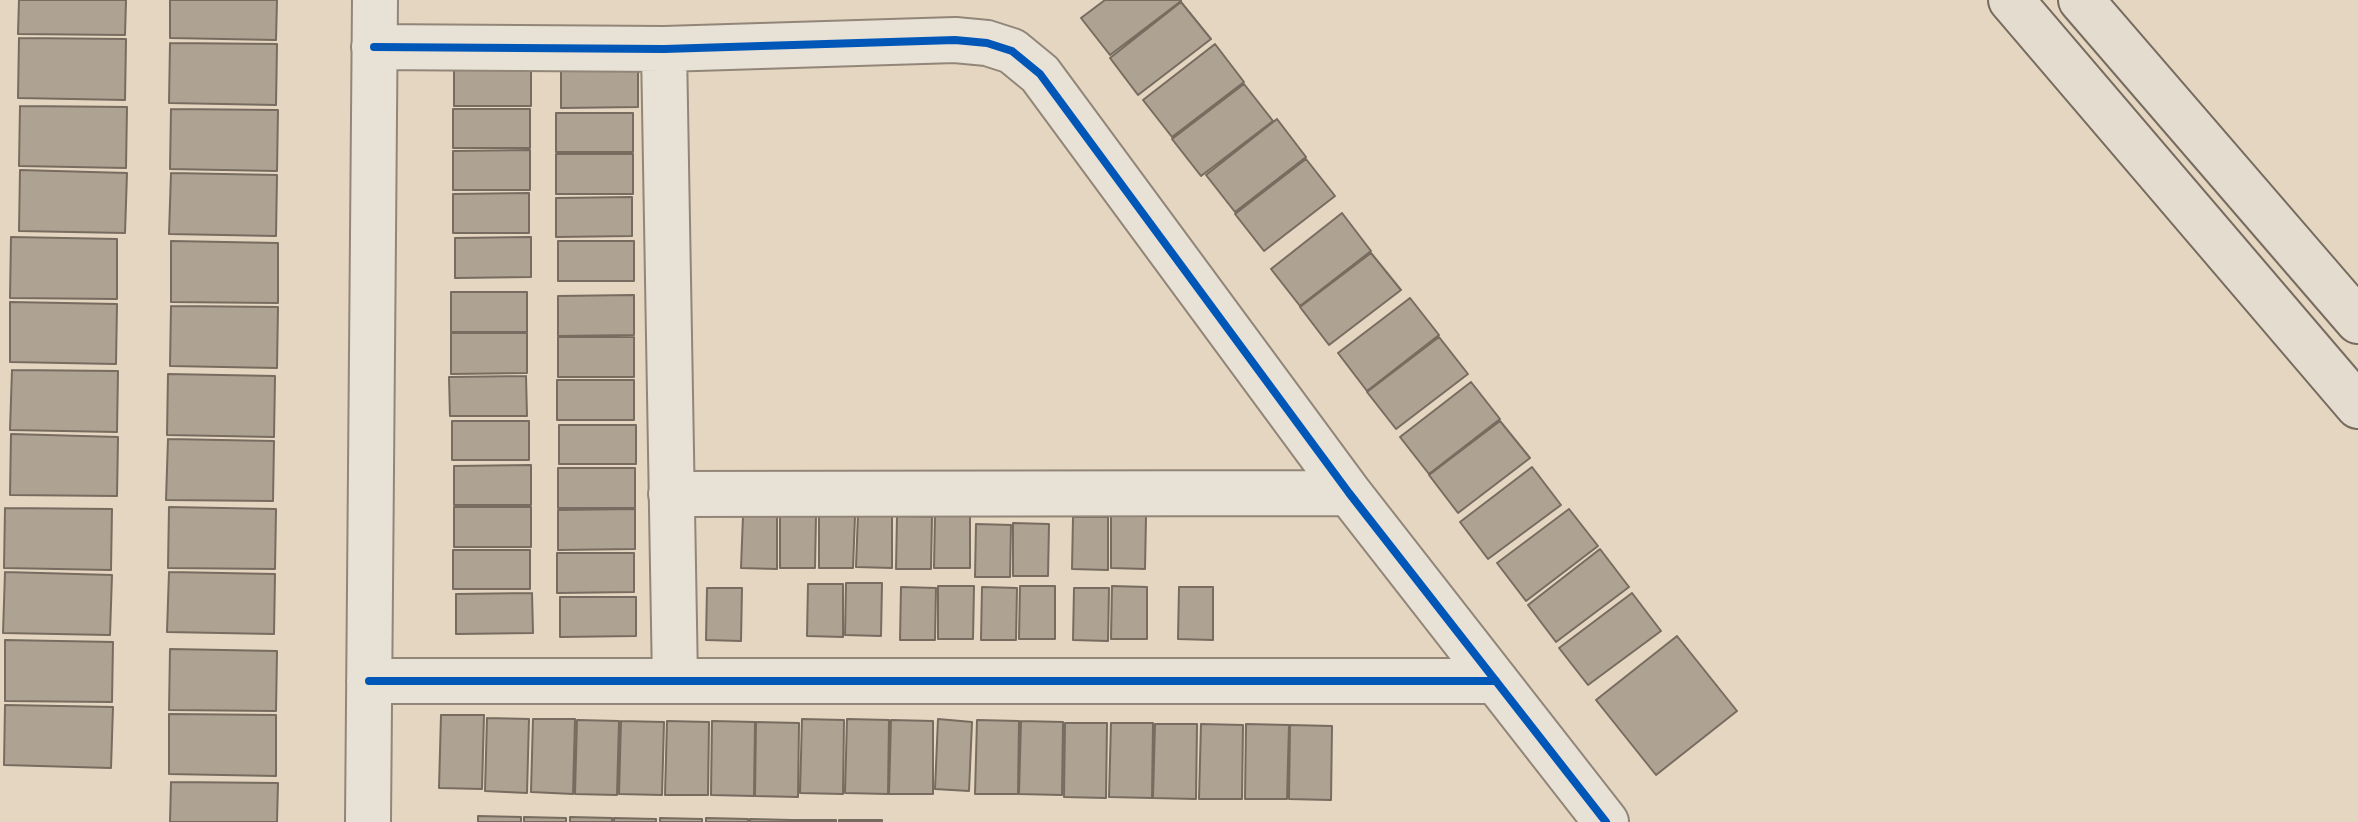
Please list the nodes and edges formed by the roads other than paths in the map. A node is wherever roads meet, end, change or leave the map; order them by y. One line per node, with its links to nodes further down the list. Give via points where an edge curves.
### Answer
1 (375, 0): 4 (street)
2 (2011, 0): 7 (main road)
3 (2081, 0): 6 (main road)
4 (374, 47): 5 (street); 10 (street)
5 (664, 49): 8 (street, via 955,40 1012,51 1040,74); 9 (street)
6 (2358, 321)
7 (2358, 406)
8 (1349, 493): 9 (street); 12 (street)
9 (671, 494): 11 (street)
10 (369, 681): 11 (street); 13 (street)
11 (675, 681): 12 (street)
12 (1496, 681): 14 (street)
13 (368, 822)
14 (1606, 822)

